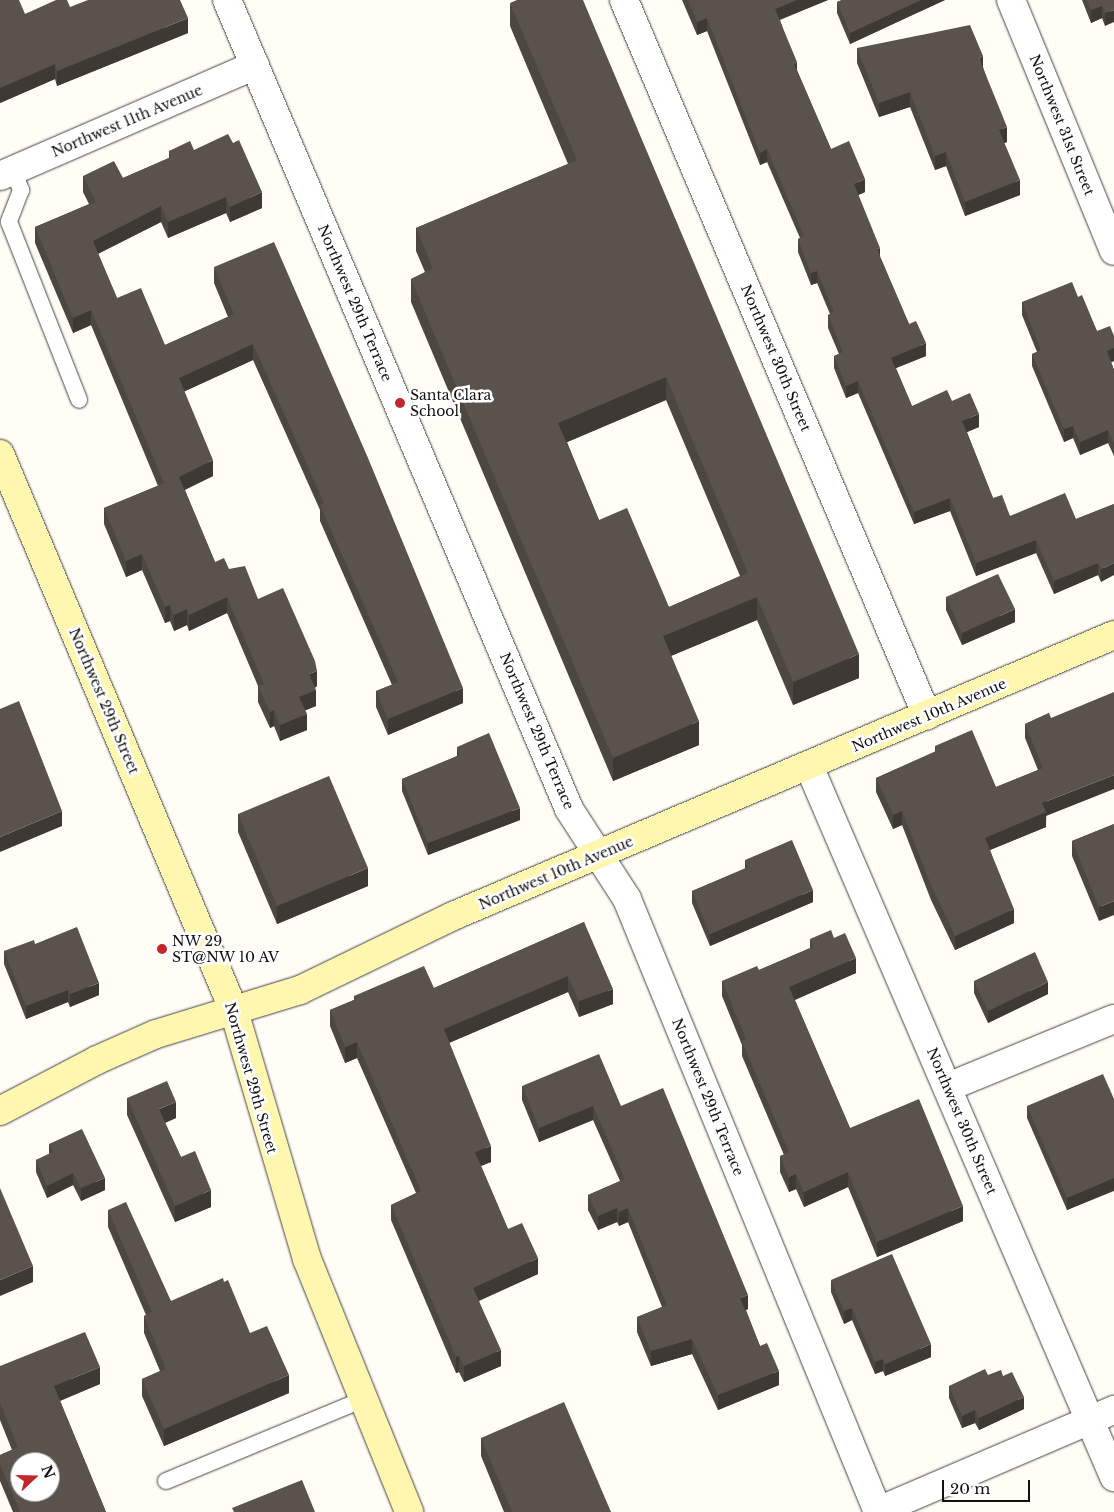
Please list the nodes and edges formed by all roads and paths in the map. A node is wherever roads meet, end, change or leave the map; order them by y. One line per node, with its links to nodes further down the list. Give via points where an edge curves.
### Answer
1 (227, 0): 4 (street, Northwest 29th Terrace)
2 (624, 0): 10 (street, Northwest 30th Street)
3 (1011, 0): 6 (street, Northwest 31st Street)
4 (254, 65): 5 (street, Northwest 11th Avenue); 12 (street, Northwest 29th Terrace, via 569,809)
5 (7, 173): 7 (lane, via 21,190 9,222)
6 (1114, 251)
7 (78, 400)
8 (0, 454): 13 (street, Northwest 29th Street)
9 (1114, 635): 10 (street, Northwest 10th Avenue)
10 (927, 716): 11 (street, Northwest 10th Avenue)
11 (809, 766): 12 (street, Northwest 10th Avenue); 15 (street, Northwest 30th Street)
12 (598, 854): 13 (street, Northwest 10th Avenue, via 453,916 300,990); 22 (street, Northwest 29th Terrace, via 627,899)
13 (234, 1010): 16 (street, Northwest 10th Avenue, via 156,1034 97,1060); 17 (street, Northwest 29th Street, via 307,1259)
14 (1114, 1019): 15 (street)
15 (948, 1087): 18 (street, Northwest 30th Street)
16 (0, 1111)
17 (362, 1400): 20 (lane); 21 (street, Northwest 29th Street)
18 (1102, 1415): 19 (street, Northwest 30th Street); 22 (street)
19 (1114, 1477)
20 (166, 1481)
21 (409, 1512)
22 (878, 1512)

